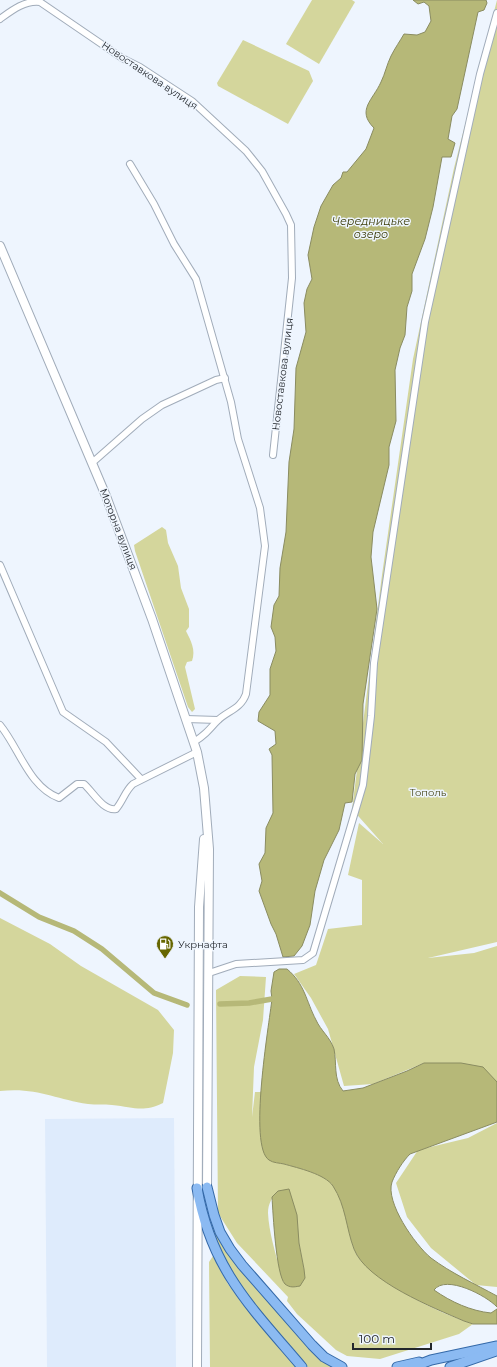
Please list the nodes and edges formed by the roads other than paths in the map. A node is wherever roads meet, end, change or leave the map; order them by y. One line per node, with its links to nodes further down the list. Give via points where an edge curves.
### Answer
1 (497, 13): 16 (street, via 480,74 425,322 374,663 363,785 313,953 303,960 236,964)
2 (0, 19): 6 (street, Новоставкова вулиця, via 27,2 40,2 122,58 192,101 241,146 262,171 286,214 292,232 290,301)
3 (130, 164): 5 (street, via 196,279)
4 (0, 246): 7 (street, Моторна вулиця)
5 (225, 378): 7 (street, via 162,405 142,418); 10 (street, via 238,439 260,508 265,546 246,694 239,706)
6 (273, 455)
7 (93, 462): 9 (street, Моторна вулиця, via 152,619)
8 (0, 565): 14 (street, via 63,712 106,742)
9 (186, 719): 10 (street); 12 (street, Моторна вулиця)
10 (218, 720): 12 (street, via 208,733)
11 (0, 726): 14 (street, via 36,780 45,791 57,797 81,784 105,806 116,809 126,790)
12 (194, 742): 13 (street, Моторна вулиця)
13 (196, 752): 14 (street, via 158,773); 15 (street, Моторна вулиця, via 204,788)
14 (141, 779)
15 (206, 823): 16 (street); 17 (street, via 199,907)
16 (209, 973): 18 (street)
17 (198, 1094): 18 (street); 20 (street)
18 (208, 1094): 19 (street)
19 (207, 1187): 21 (main road, via 206,1215); 27 (main road, via 220,1232 242,1265 312,1345 324,1357)
20 (197, 1188): 21 (main road, via 201,1213); 25 (street)
21 (211, 1243): 26 (main road, via 234,1286)
22 (497, 1346): 24 (main road)
23 (497, 1350): 30 (main road)
24 (431, 1360): 28 (main road); 29 (main road)
25 (197, 1367)
26 (302, 1367)
27 (342, 1367)
28 (397, 1367)
29 (414, 1367)
30 (450, 1367)

